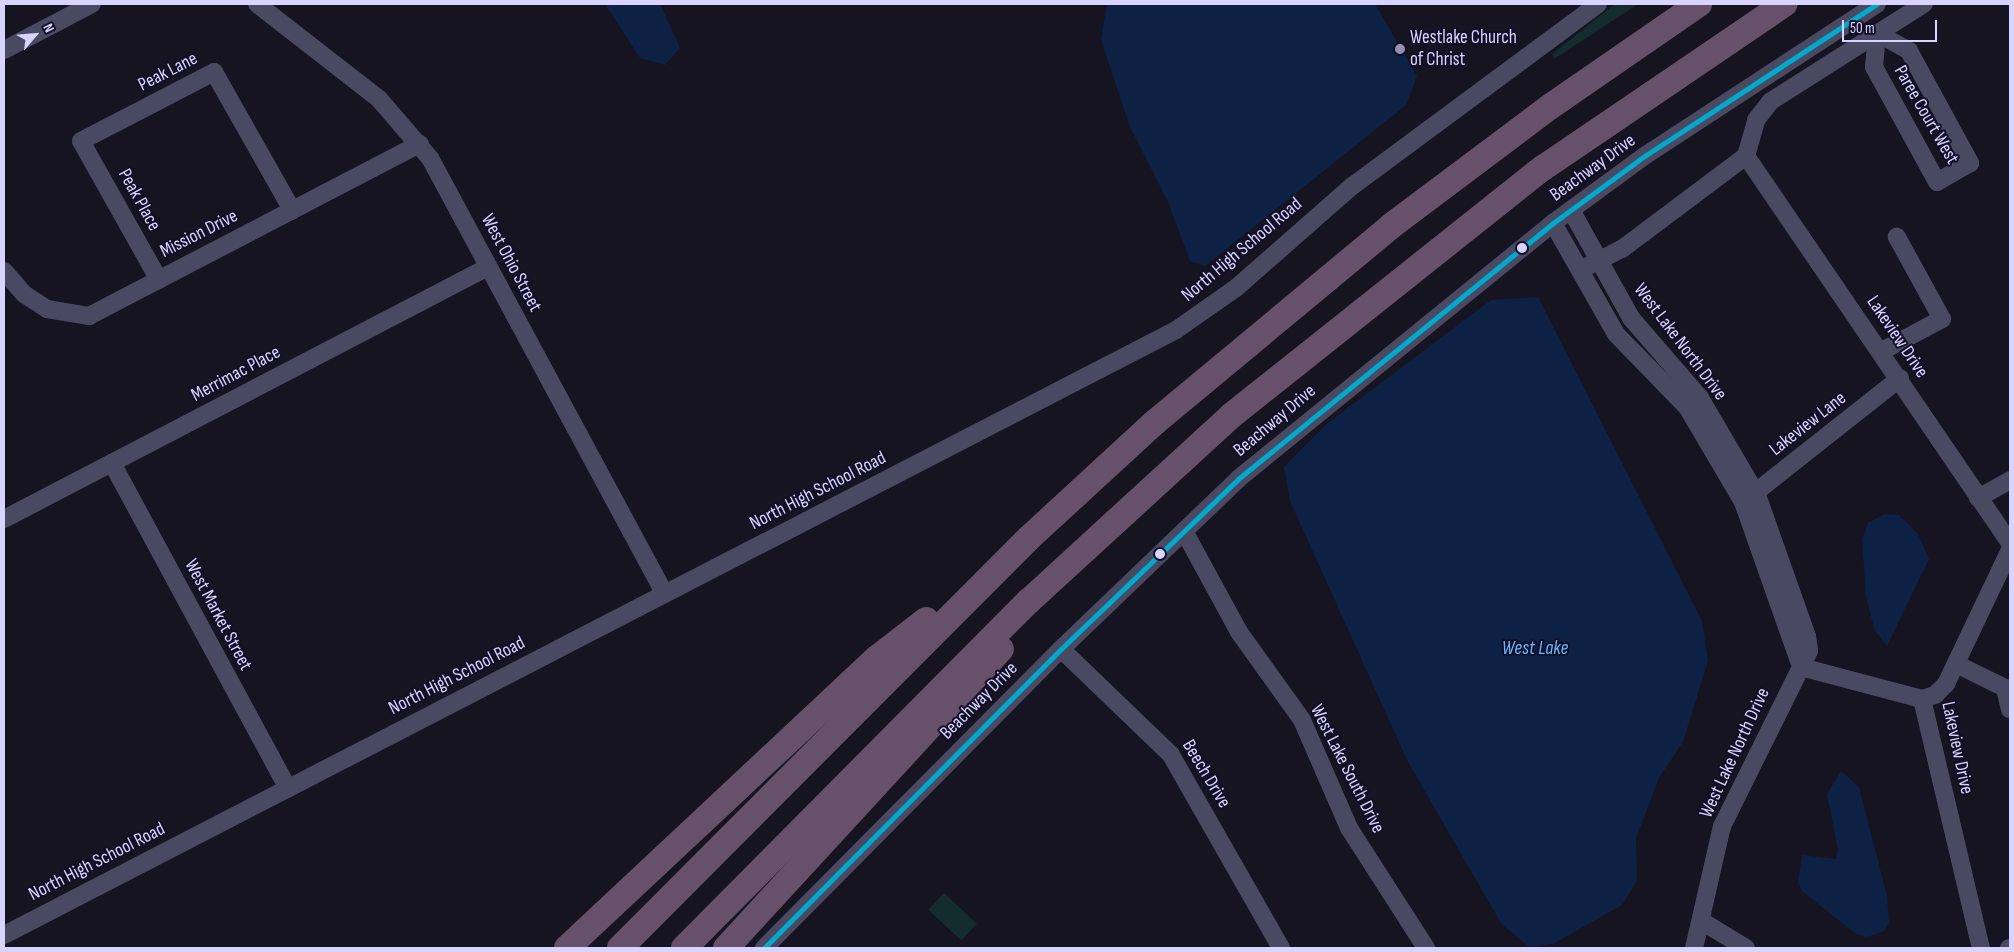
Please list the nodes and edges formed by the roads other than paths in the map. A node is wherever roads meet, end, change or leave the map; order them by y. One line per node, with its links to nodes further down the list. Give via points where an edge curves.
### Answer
1 (92, 4): 10 (street)
2 (256, 4): 13 (street, West Ohio Street, via 379,99)
3 (1598, 4): 35 (street, North High School Road, via 1351,187 1192,320)
4 (1684, 4): 11 (highway)
5 (1699, 4): 11 (highway)
6 (1784, 4): 36 (highway, via 1543,168 1374,298 1232,415)
7 (1877, 4): 16 (street, Beachway Drive, via 1646,155)
8 (1924, 4): 9 (street)
9 (1877, 33): 9 (street, Paree Court West, via 1874,67 1937,182 1970,163 1908,51); 14 (street, via 1770,101 1756,120)
10 (4, 50)
11 (1590, 78): 32 (highway, via 1303,297 1154,422)
12 (81, 141): 15 (street, Peak Lane, via 214,72); 23 (street, Peak Place)
13 (420, 144): 15 (street, Mission Drive); 20 (street, West Ohio Street)
14 (1746, 156): 19 (street, via 1622,249); 24 (street, Lakeview Drive)
15 (292, 210): 23 (street, Mission Drive)
16 (1571, 210): 17 (street, Beachway Drive); 19 (street, West Lake North Drive)
17 (1553, 223): 21 (street, West Lake North Drive); 31 (street, Beachway Drive, via 1238,479)
18 (1897, 237): 24 (street, via 1942,319)
19 (1599, 261): 21 (street); 28 (street, West Lake North Drive, via 1631,318 1700,398)
20 (488, 267): 26 (street, Merrimac Place); 35 (street, West Ohio Street)
21 (1580, 270): 28 (street, West Lake North Drive, via 1621,340 1687,407)
22 (4, 271): 23 (street, Mission Drive, via 32,300 75,316 89,316)
23 (159, 280)
24 (1882, 351): 25 (street, Lakeview Drive)
25 (1900, 378): 28 (street, Lakeview Lane); 29 (street, Lakeview Drive)
26 (112, 463): 30 (street, Merrimac Place); 42 (street, West Market Street)
27 (2010, 480): 29 (street)
28 (1749, 497): 39 (street, West Lake North Drive)
29 (1978, 498): 33 (street, Lakeview Drive)
30 (4, 519)
31 (1184, 531): 37 (street, Beachway Drive); 51 (street, West Lake South Drive, via 1239,632 1302,720 1349,828)
32 (1029, 538): 45 (highway, via 877,658); 46 (highway)
33 (2010, 543)
34 (2010, 550): 38 (street, Lakeview Drive)
35 (665, 594): 42 (street, North High School Road)
36 (1029, 601): 47 (highway); 48 (highway, via 993,662)
37 (1061, 649): 49 (street, Beachway Drive); 50 (street, Beech Drive, via 1171,755)
38 (1956, 664): 40 (street, Lakeview Drive, via 1943,689); 41 (street, via 2005,688)
39 (1801, 667): 40 (street); 43 (street, West Lake North Drive, via 1722,826)
40 (1922, 699): 54 (street, Lakeview Drive)
41 (2010, 709)
42 (288, 788): 44 (street, North High School Road)
43 (1703, 922): 52 (street, West Lake North Drive); 53 (street)
44 (4, 934)
45 (567, 948)
46 (620, 948)
47 (684, 948)
48 (726, 948)
49 (764, 948)
50 (1280, 948)
51 (1426, 948)
52 (1694, 948)
53 (1746, 948)
54 (1981, 948)

